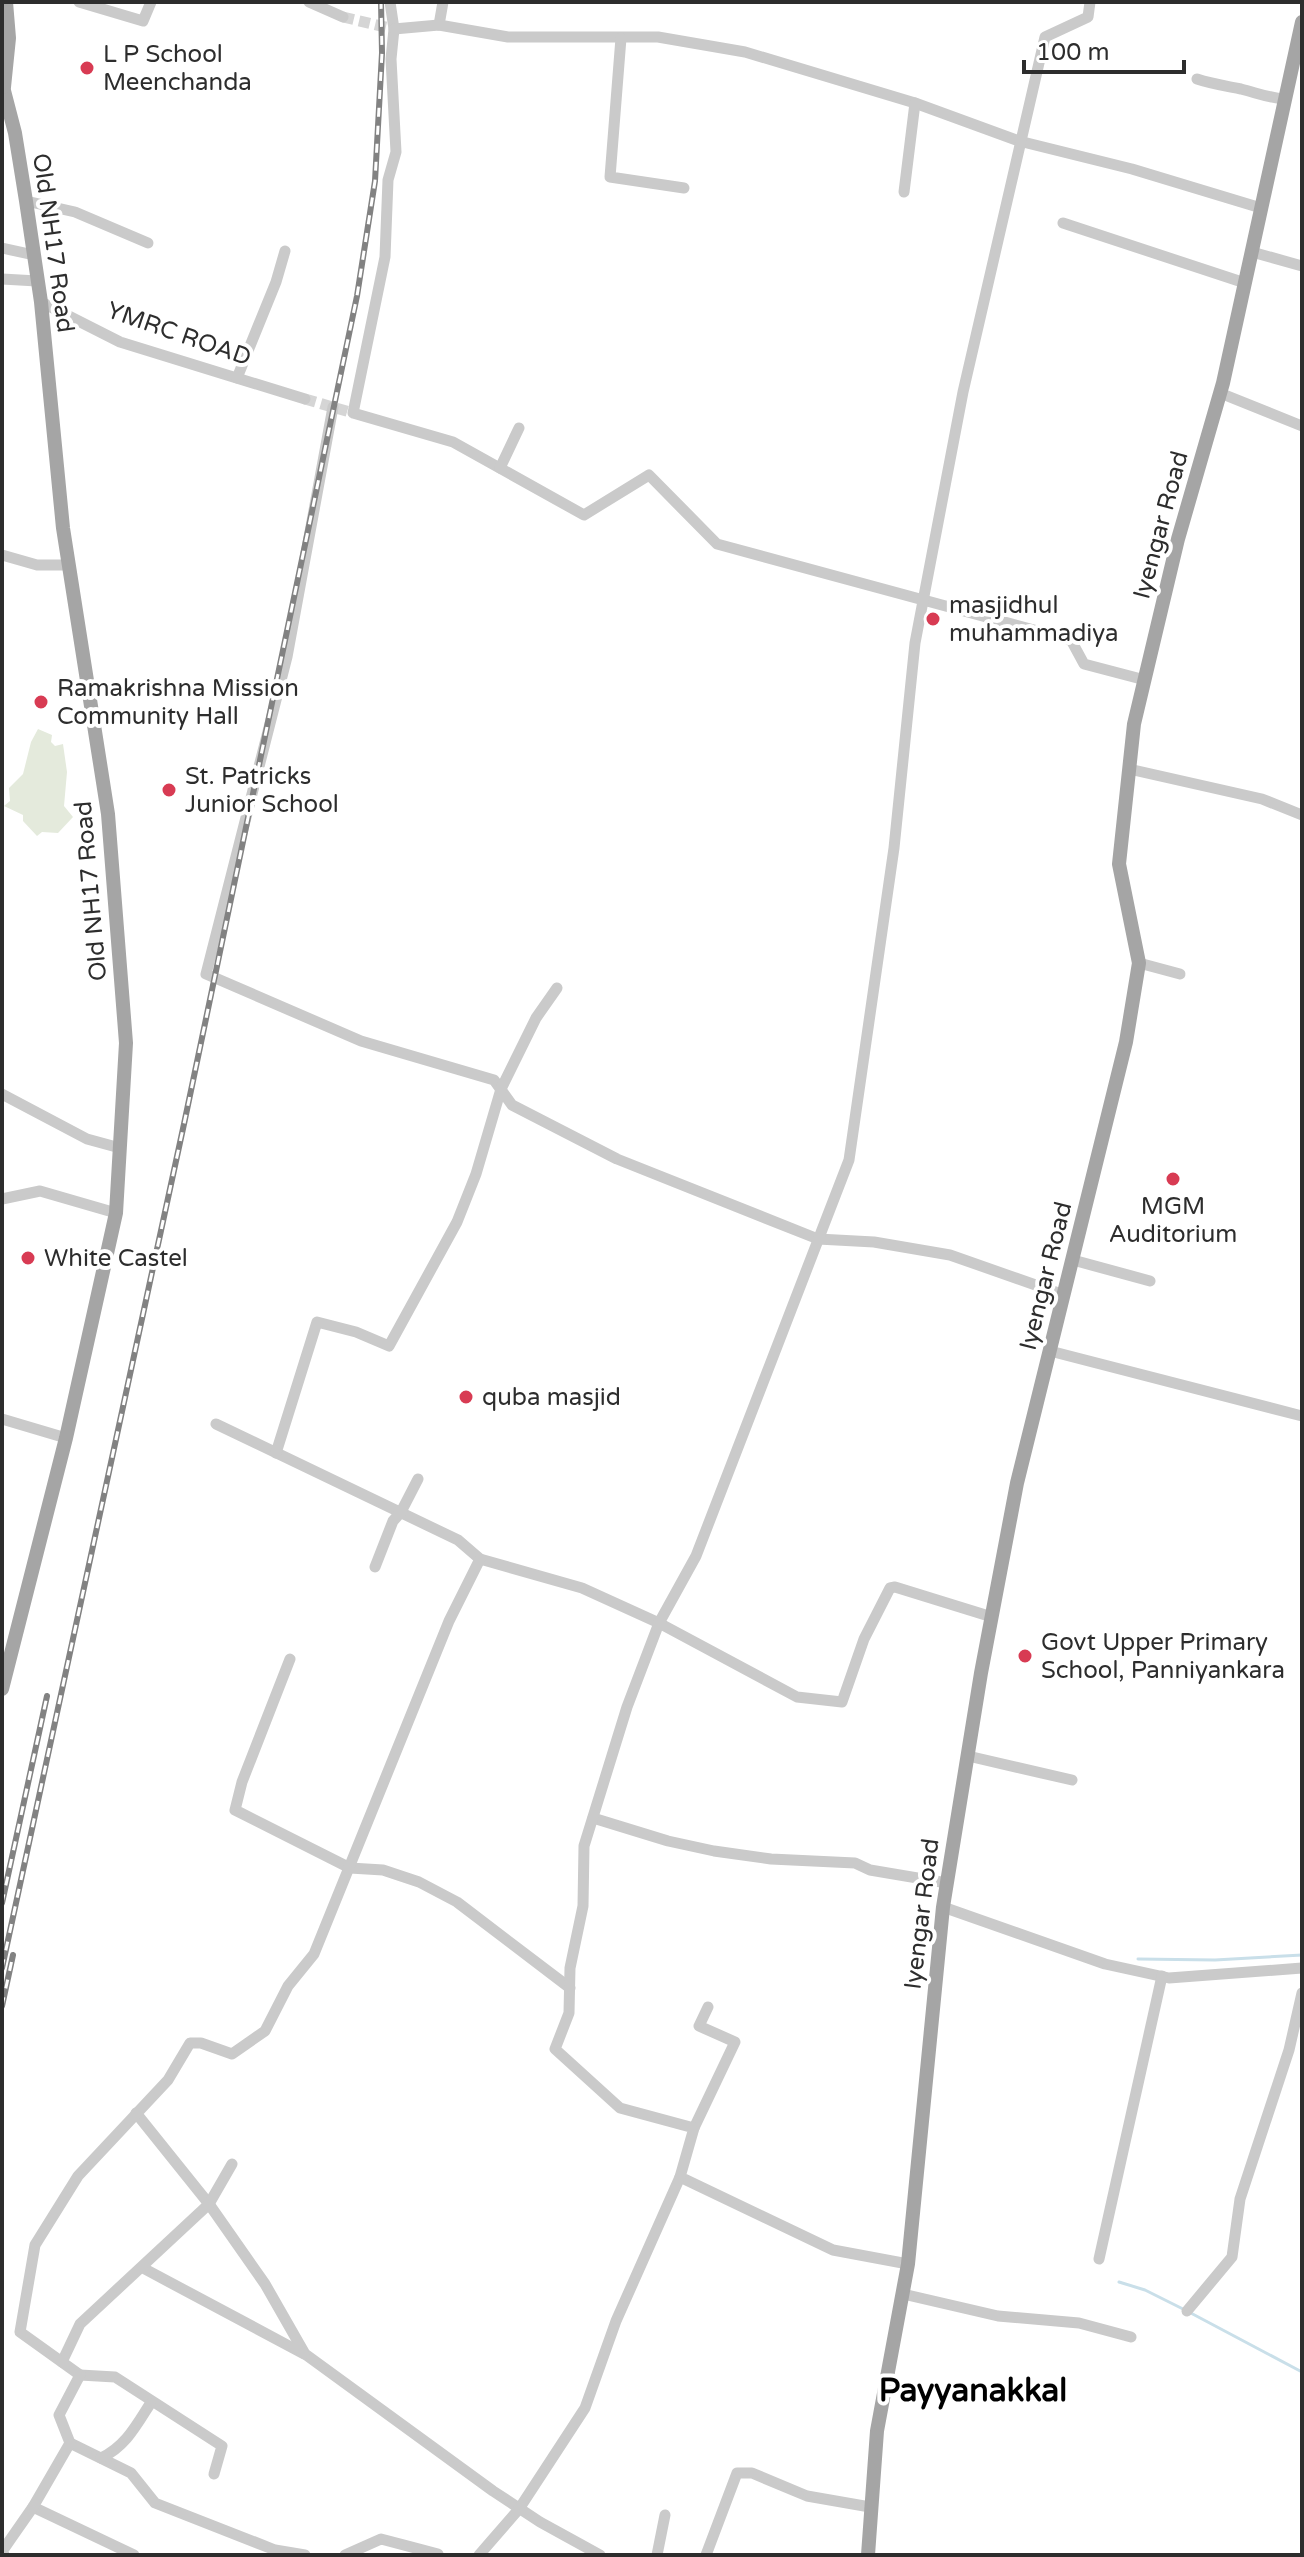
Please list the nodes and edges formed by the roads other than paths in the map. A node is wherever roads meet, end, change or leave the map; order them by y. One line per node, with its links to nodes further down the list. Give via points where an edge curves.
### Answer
1 (6, 2): 14 (main road, Old NH17 Road, via 9,38)
2 (79, 2): 3 (street, via 143,21)
3 (151, 2)
4 (309, 2): 8 (street)
5 (390, 2): 11 (street)
6 (443, 2): 10 (street)
7 (1090, 2): 17 (street, via 1088,17 1045,37)
8 (343, 17)
9 (1302, 22): 15 (main road, Iyengar Road)
10 (439, 25): 11 (street); 12 (street, via 508,37)
11 (394, 29): 39 (street, via 396,152 388,180 385,257 353,413 453,442)
12 (621, 38): 16 (street, via 658,37 745,52); 18 (street, via 610,177)
13 (1197, 79): 15 (street)
14 (3, 85): 20 (main road, Old NH17 Road)
15 (1285, 99): 21 (main road, Iyengar Road)
16 (915, 103): 17 (street); 19 (street)
17 (1019, 141): 21 (street); 42 (street)
18 (684, 188)
19 (904, 192)
20 (26, 201): 23 (street, via 75,212); 27 (main road, Old NH17 Road)
21 (1261, 208): 26 (main road, Iyengar Road)
22 (1063, 223): 31 (street)
23 (148, 243)
24 (2, 248): 27 (street)
25 (285, 251): 33 (street)
26 (1252, 252): 28 (street); 31 (main road, Iyengar Road)
27 (34, 255): 30 (main road, Old NH17 Road)
28 (1302, 266)
29 (2, 279): 30 (street)
30 (37, 281): 32 (main road, Old NH17 Road)
31 (1245, 283): 34 (main road, Iyengar Road)
32 (41, 302): 33 (street, YMRC ROAD, via 120,342); 41 (main road, Old NH17 Road)
33 (237, 378): 35 (street, YMRC ROAD)
34 (1220, 393): 37 (street); 43 (main road, Iyengar Road)
35 (305, 399)
36 (333, 407): 49 (street, via 287,657 206,974 361,1041 494,1080)
37 (1302, 426)
38 (519, 428): 39 (street)
39 (500, 468): 42 (street, via 584,515 649,475 717,544)
40 (2, 555): 41 (street, via 37,565)
41 (69, 565): 51 (main road, Old NH17 Road, via 108,814 126,1043)
42 (923, 600): 43 (street, via 1071,640 1084,664); 54 (street, via 849,1160)
43 (1145, 680): 44 (main road, Iyengar Road)
44 (1129, 769): 45 (street, via 1262,799); 46 (main road, Iyengar Road, via 1119,864)
45 (1302, 815)
46 (1139, 963): 47 (street); 55 (main road, Iyengar Road, via 1126,1042)
47 (1180, 974)
48 (557, 988): 49 (street)
49 (501, 1089): 54 (street, via 512,1105 617,1159); 63 (street, via 457,1222 389,1346 317,1322)
50 (2, 1094): 51 (street, via 87,1139)
51 (120, 1148): 53 (main road, Old NH17 Road)
52 (2, 1199): 53 (street, via 40,1191)
53 (116, 1213): 62 (main road, Old NH17 Road)
54 (818, 1239): 57 (street, via 950,1255); 69 (street, via 696,1556)
55 (1073, 1260): 56 (street); 57 (main road, Iyengar Road)
56 (1150, 1281)
57 (1064, 1295): 58 (main road, Iyengar Road)
58 (1050, 1351): 59 (street); 68 (main road, Iyengar Road, via 1017,1483)
59 (1302, 1416)
60 (2, 1419): 62 (street)
61 (216, 1424): 63 (street)
62 (66, 1438): 71 (main road, Old NH17 Road)
63 (276, 1453): 65 (street)
64 (418, 1479): 65 (street)
65 (401, 1512): 66 (street, via 458,1540); 67 (street)
66 (480, 1559): 69 (street, via 582,1588); 75 (street, via 449,1621)
67 (375, 1567)
68 (992, 1617): 69 (street, via 890,1588 864,1639 842,1702 797,1697); 72 (main road, Iyengar Road)
69 (659, 1623): 74 (street)
70 (290, 1659): 75 (street, via 235,1810)
71 (2, 1689)
72 (968, 1756): 73 (street); 76 (main road, Iyengar Road)
73 (1072, 1780)
74 (593, 1818): 76 (street, via 714,1851 855,1863); 80 (street, via 584,1846 583,1906)
75 (350, 1868): 80 (street, via 383,1870 457,1902); 83 (street, via 314,1954 288,1986 265,2031 232,2054 190,2043 168,2080)
76 (947, 1883): 77 (main road, Iyengar Road)
77 (943, 1907): 79 (street, via 1105,1964); 89 (main road, Iyengar Road)
78 (1302, 1968): 79 (street)
79 (1162, 1976): 88 (street)
80 (570, 1988): 84 (street, via 569,2013 555,2049 620,2108)
81 (1302, 1993): 92 (street, via 1240,2199 1232,2257)
82 (708, 2007): 84 (street, via 699,2026 735,2042)
83 (136, 2113): 87 (street); 95 (street, via 78,2176 35,2245 20,2332)
84 (694, 2128): 86 (street)
85 (232, 2164): 87 (street)
86 (680, 2177): 89 (street, via 833,2250); 103 (street, via 616,2321 585,2408)
87 (209, 2204): 90 (street); 94 (street, via 265,2284)
88 (1099, 2259)
89 (908, 2264): 91 (main road, Iyengar Road)
90 (143, 2268): 94 (street); 95 (street, via 80,2324)
91 (903, 2294): 93 (street, via 998,2316 1079,2323); 102 (main road, Iyengar Road, via 877,2431)
92 (1187, 2311)
93 (1131, 2337)
94 (305, 2354): 103 (street)
95 (62, 2362): 96 (street)
96 (80, 2375): 98 (street, via 59,2415); 100 (street, via 115,2377 222,2446)
97 (150, 2404): 99 (street, via 130,2436)
98 (70, 2443): 99 (street); 101 (street)
99 (101, 2458): 108 (street, via 131,2473 155,2503 275,2550)
100 (214, 2474)
101 (33, 2507): 106 (street); 107 (street)
102 (870, 2507): 113 (street, via 807,2496 752,2473 737,2473); 114 (main road, Iyengar Road)
103 (519, 2509): 110 (street); 111 (street)
104 (665, 2515): 112 (street)
105 (438, 2554): 109 (street, via 381,2539)
106 (4, 2555)
107 (134, 2555)
108 (305, 2555)
109 (345, 2555)
110 (479, 2555)
111 (600, 2555)
112 (657, 2555)
113 (706, 2555)
114 (868, 2555)

